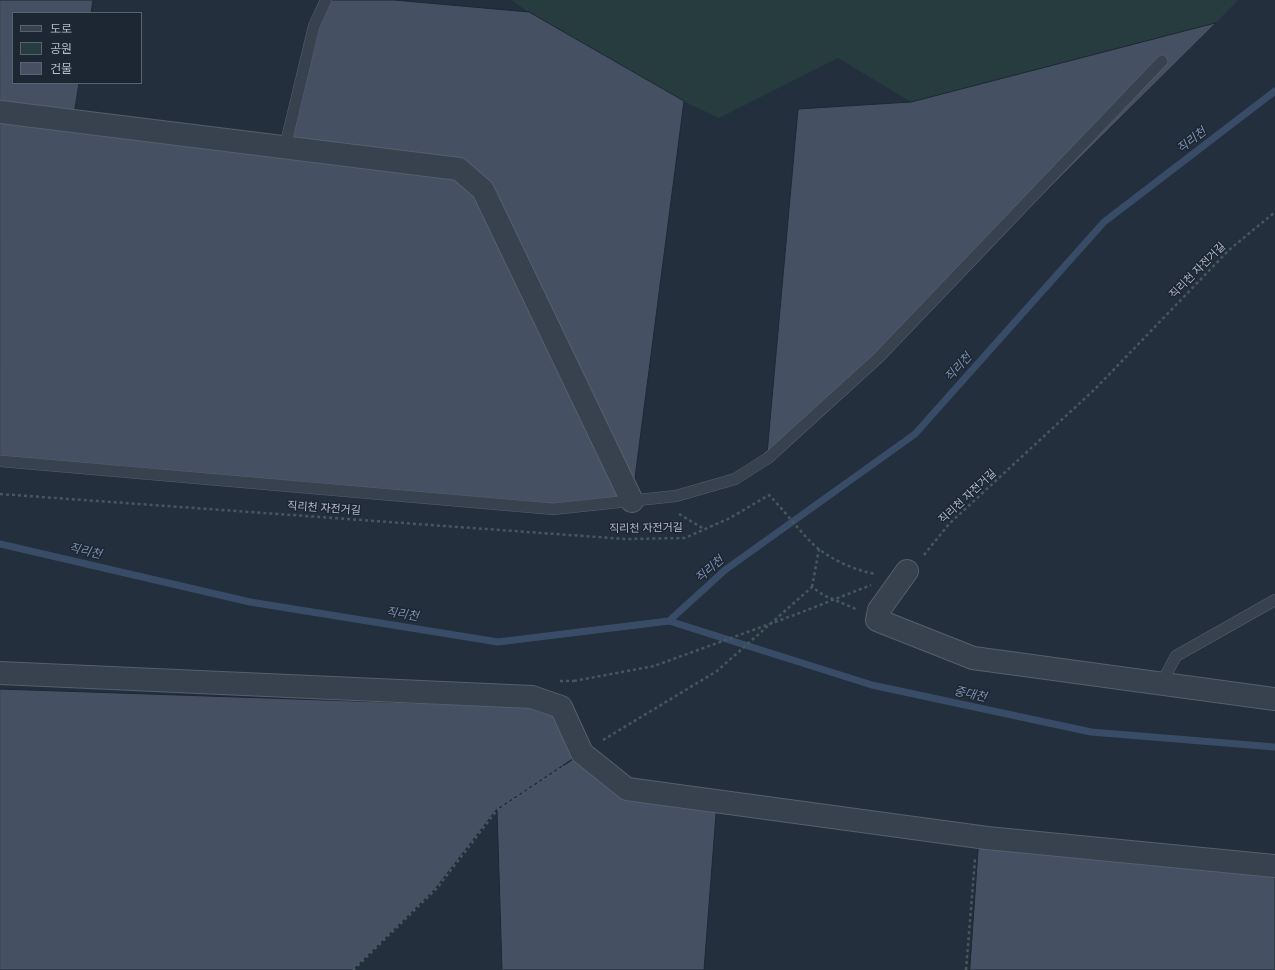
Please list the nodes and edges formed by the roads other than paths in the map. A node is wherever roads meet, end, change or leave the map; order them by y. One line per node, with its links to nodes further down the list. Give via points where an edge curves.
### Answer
1 (326, 0): 4 (lane, via 314,26)
2 (1162, 62): 6 (lane, via 878,358 768,458 735,479 676,496)
3 (0, 112): 4 (street)
4 (285, 147): 6 (street, via 459,169 483,190)
5 (0, 461): 6 (lane, via 553,509)
6 (632, 502)
7 (907, 571): 10 (street, via 879,610 877,620 973,658)
8 (1275, 600): 10 (lane, via 1176,656)
9 (0, 673): 12 (street, via 532,697 561,707 582,753 627,789 977,836)
10 (1161, 684): 11 (street)
11 (1275, 699)
12 (1275, 866)

